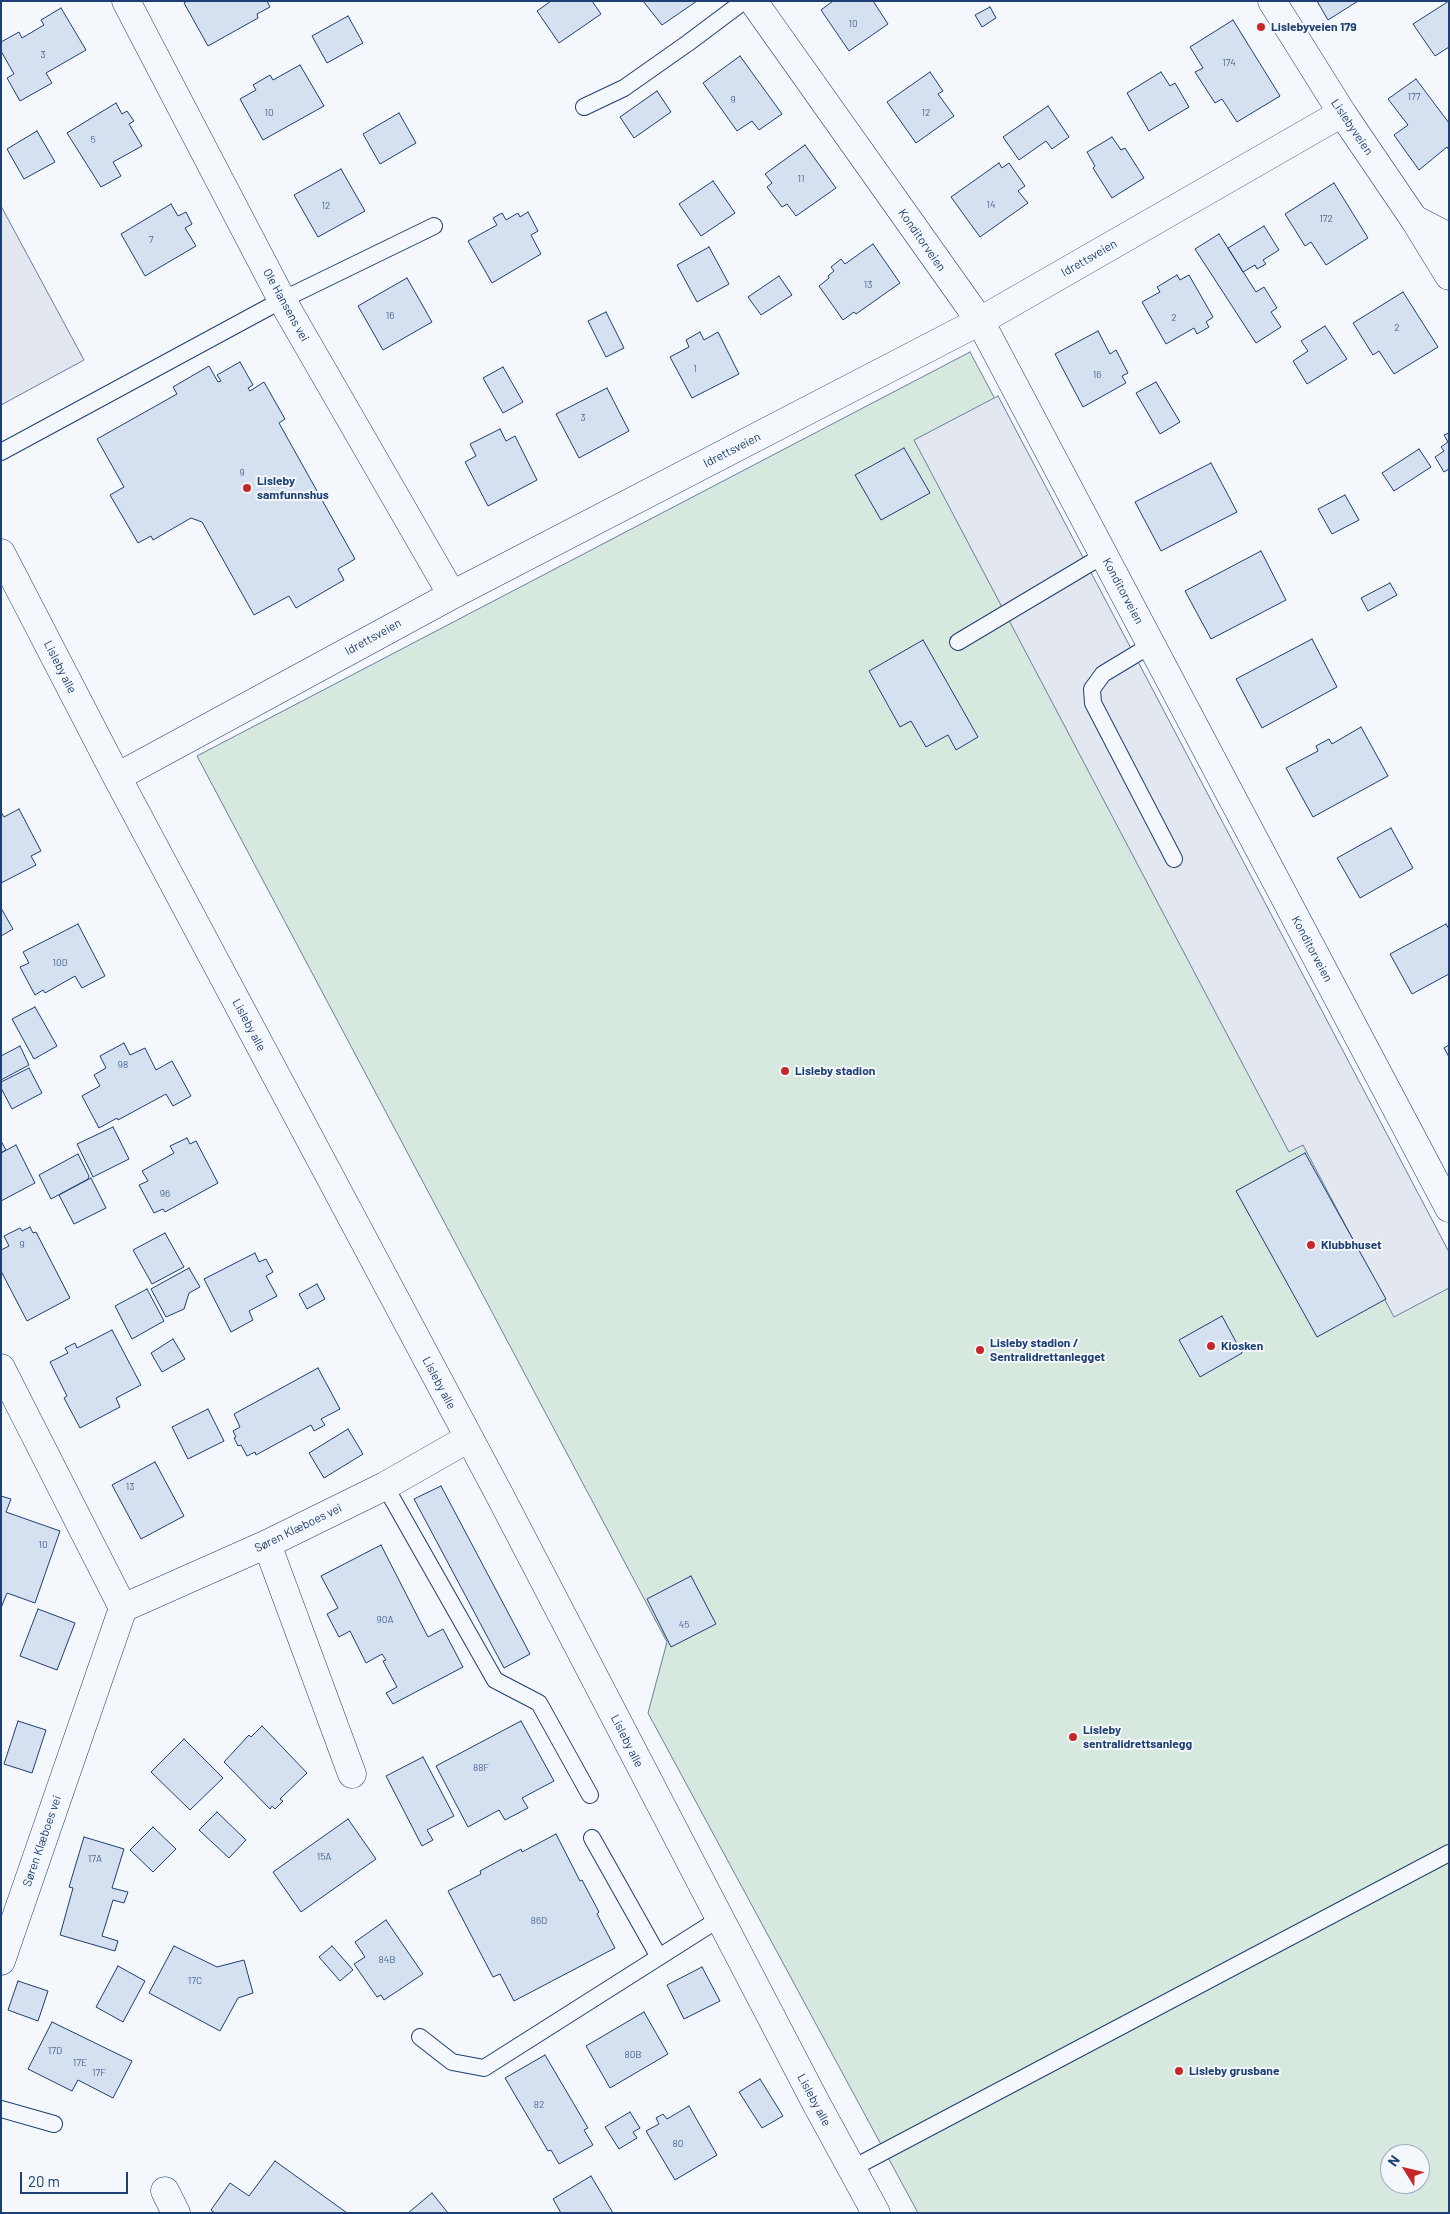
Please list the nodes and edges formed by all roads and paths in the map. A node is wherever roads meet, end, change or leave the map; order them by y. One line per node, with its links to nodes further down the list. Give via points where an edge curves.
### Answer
1 (744, 1): 5 (lane, via 624,88)
2 (753, 1): 12 (street, Konditorveien)
3 (1272, 1): 6 (street, Lislebyveien)
4 (134, 4): 11 (street, Ole Hansens vei)
5 (584, 107)
6 (1342, 114): 7 (street, Lislebyveien); 12 (street, Idrettsveien)
7 (1414, 219): 9 (street, Lislebyveien); 10 (street)
8 (434, 226): 11 (lane)
9 (1449, 237)
10 (1449, 276)
11 (282, 300): 13 (lane); 16 (street, Ole Hansens vei)
12 (980, 321): 15 (street, Konditorveien); 16 (street, Idrettsveien)
13 (1, 452)
14 (1, 553): 19 (street, Lisleby alle)
15 (1104, 555): 17 (lane); 18 (street, Konditorveien)
16 (452, 595): 19 (street, Idrettsveien)
17 (958, 642)
18 (1151, 645): 20 (lane, via 1102,674 1092,689 1093,703); 21 (street, Konditorveien)
19 (116, 777): 23 (street, Lisleby alle)
20 (1174, 859)
21 (1447, 1199)
22 (1, 1368): 26 (street)
23 (469, 1438): 24 (street, Søren Klæboes vei); 31 (street, Lisleby alle)
24 (385, 1486): 25 (street, Søren Klæboes vei); 28 (lane, via 494,1680 539,1703)
25 (267, 1544): 26 (street, Søren Klæboes vei); 27 (street)
26 (123, 1608): 33 (street, Søren Klæboes vei)
27 (352, 1774)
28 (590, 1795)
29 (592, 1838): 32 (lane)
30 (1449, 1853): 37 (lane)
31 (719, 1919): 32 (lane); 37 (street, Lisleby alle)
32 (659, 1958): 34 (lane, via 484,2068 452,2062)
33 (1, 1961)
34 (420, 2037)
35 (1, 2109): 36 (lane)
36 (54, 2124)
37 (850, 2169): 38 (street, Lisleby alle)
38 (876, 2213)

